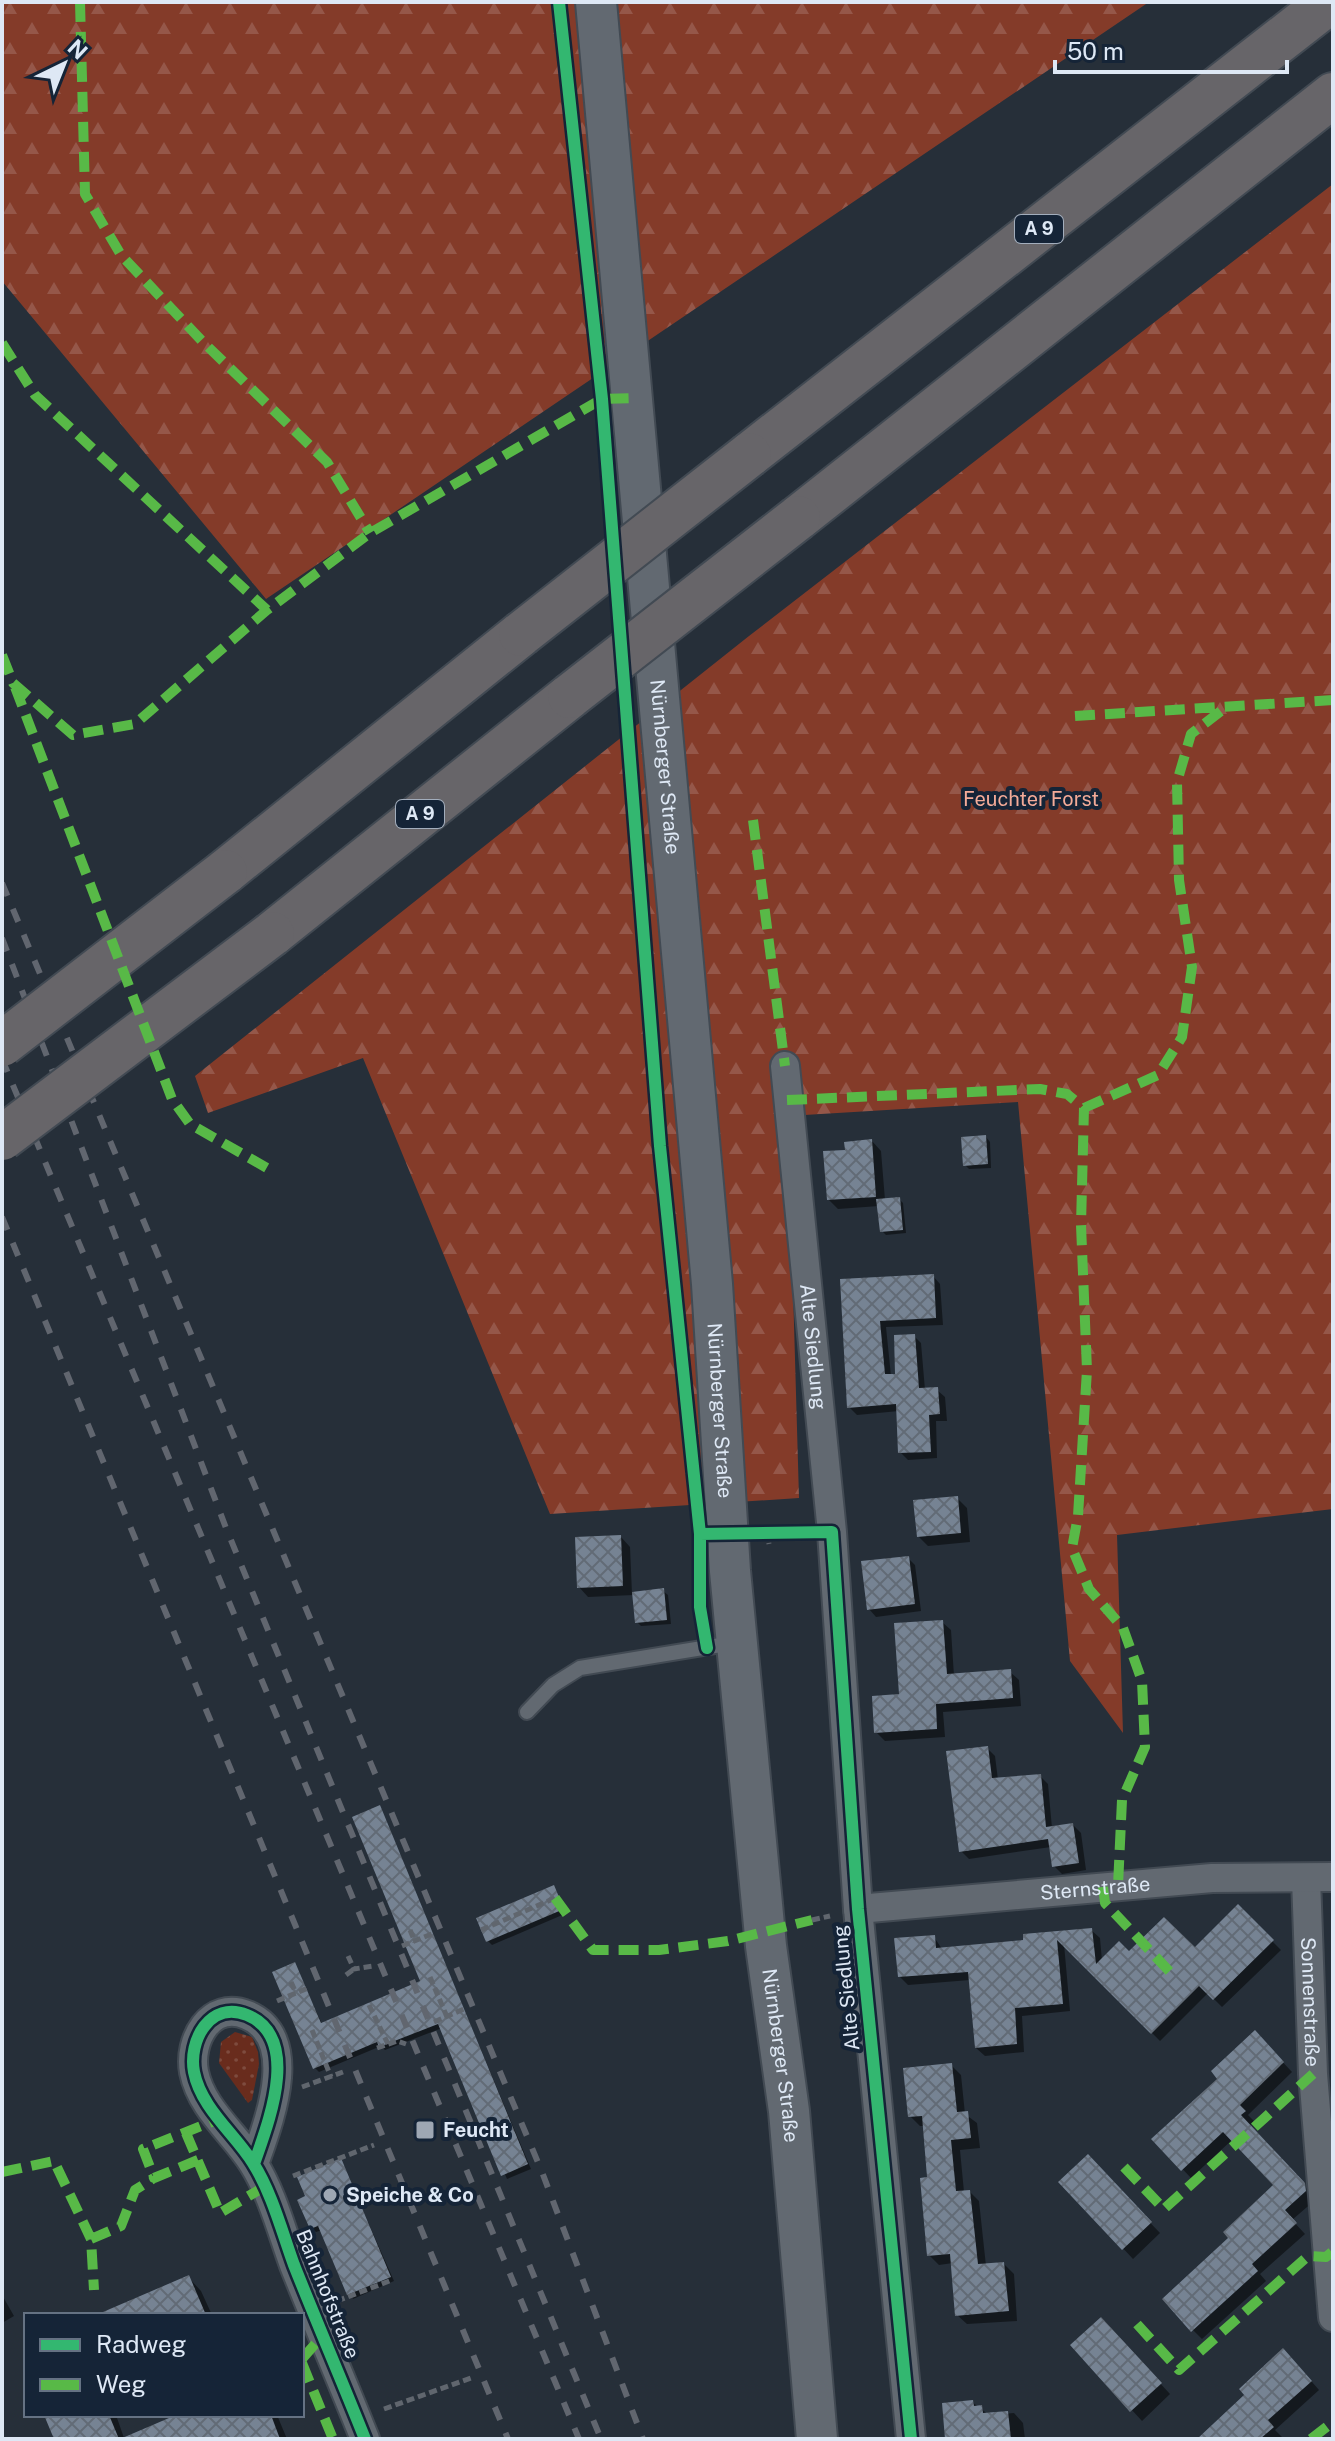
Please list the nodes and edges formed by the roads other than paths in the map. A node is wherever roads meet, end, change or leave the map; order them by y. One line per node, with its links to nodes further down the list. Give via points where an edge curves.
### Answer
1 (596, 2): 7 (main road, Nürnberger Straße, via 715,1312)
2 (1329, 2): 4 (highway, A 9, bridge)
3 (1333, 95): 6 (highway, A 9, bridge, via 272,934)
4 (2, 1044)
5 (785, 1066): 10 (street, Alte Siedlung, via 833,1548)
6 (2, 1138)
7 (737, 1643): 8 (lane, via 580,1668 553,1685); 14 (main road, Nürnberger Straße, via 766,1946 789,2111)
8 (527, 1712)
9 (1320, 1878): 10 (street, Sternstraße, via 1212,1878); 12 (street, Sonnenstraße, via 1313,2074)
10 (858, 1909): 15 (street, Alte Siedlung)
11 (259, 2175): 11 (street, Bahnhofstraße, via 278,2092 275,2057 265,2031 253,2018 224,2013 200,2030 192,2058 195,2077); 13 (street, Bahnhofstraße)
12 (1333, 2317)
13 (361, 2429)
14 (817, 2439)
15 (911, 2439)

